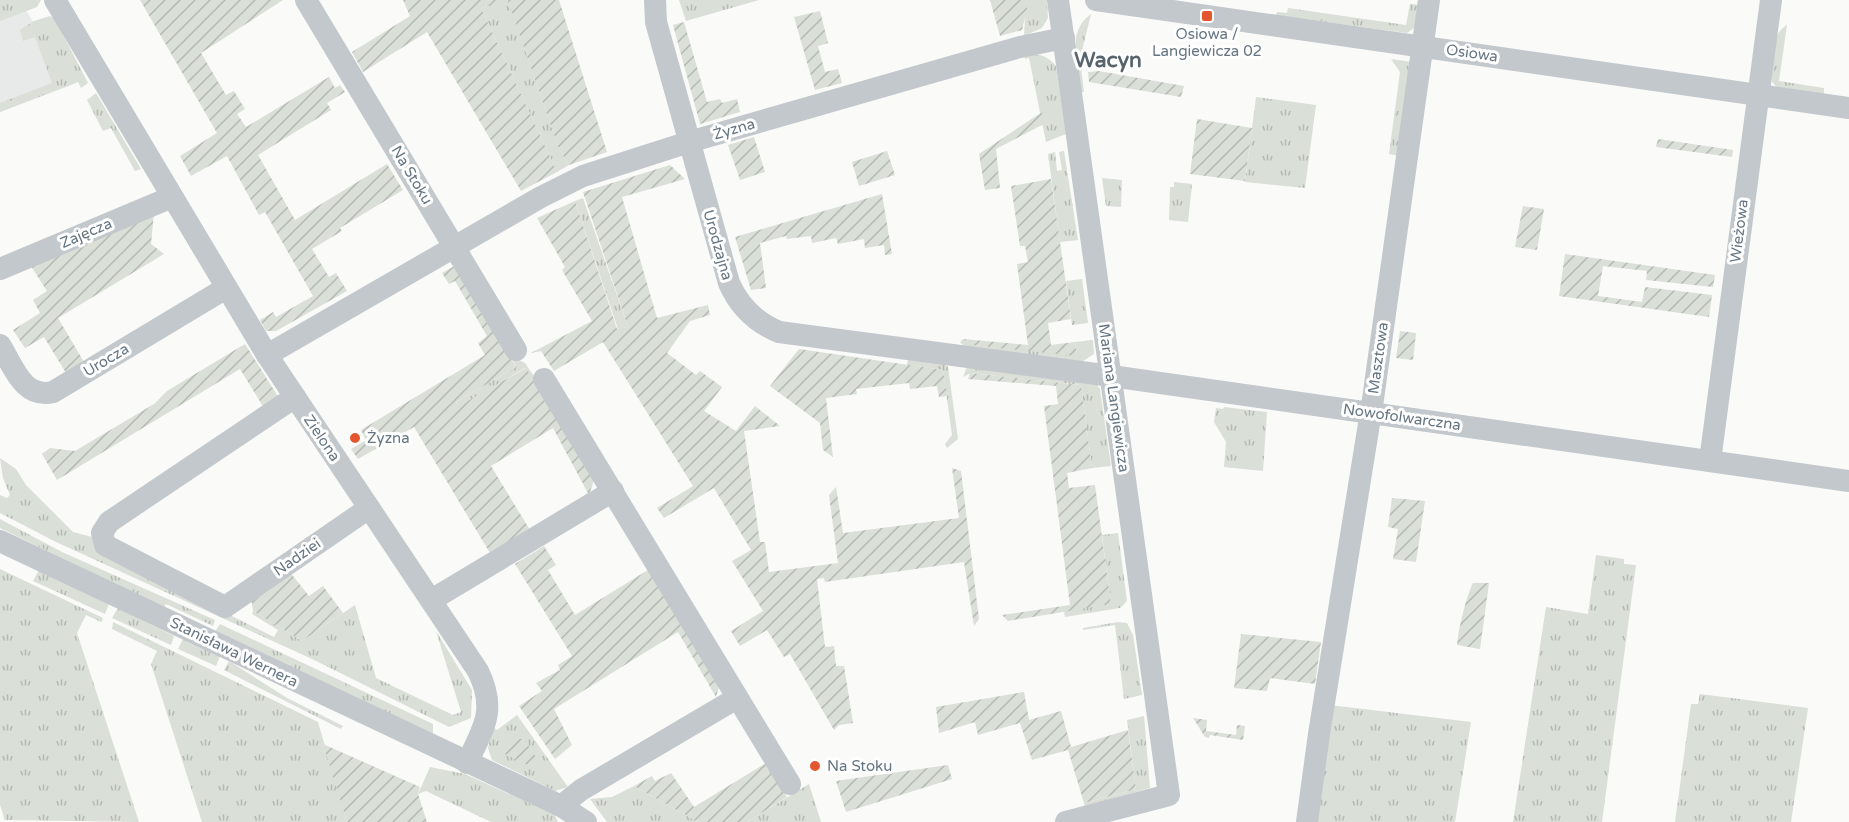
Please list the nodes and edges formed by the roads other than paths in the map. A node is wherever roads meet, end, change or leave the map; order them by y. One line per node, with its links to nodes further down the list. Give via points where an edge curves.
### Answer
1 (55, 0): 13 (street, Zielona)
2 (306, 0): 14 (street, Na Stoku)
3 (655, 0): 12 (street, Urodzajna, via 656,22)
4 (1058, 0): 8 (street, Mariana Langiewicza)
5 (1096, 0): 9 (street, Osiowa)
6 (1429, 0): 9 (street, Masztowa)
7 (1771, 0): 10 (street, Wieżowa)
8 (1064, 38): 12 (street, Żyzna, via 1024,45); 21 (street, Mariana Langiewicza)
9 (1423, 46): 10 (street, Osiowa); 24 (street, Masztowa)
10 (1757, 95): 11 (street, Osiowa); 25 (street, Wieżowa)
11 (1849, 108)
12 (688, 142): 14 (street, Żyzna, via 570,182); 20 (street, Urodzajna, via 729,283 738,301 761,324 779,332)
13 (172, 197): 15 (street, Zajęcza); 16 (street, Zielona)
14 (455, 247): 18 (street, Na Stoku); 19 (street, Żyzna)
15 (0, 269)
16 (226, 288): 17 (street, Urocza, via 53,392 36,394 24,385); 19 (street, Zielona)
17 (0, 345)
18 (516, 350)
19 (267, 355): 23 (street, Zielona)
20 (955, 356): 21 (street, Nowofolwarczna)
21 (1111, 376): 24 (street, Nowofolwarczna); 36 (street, Mariana Langiewicza, via 1169,795)
22 (544, 379): 27 (street)
23 (295, 397): 28 (street, Zielona); 28 (street, Nadziei, via 109,522 102,533 105,545 225,607)
24 (1369, 412): 25 (street, Nowofolwarczna); 37 (street, Masztowa)
25 (1710, 461): 26 (street, Nowofolwarczna)
26 (1849, 481)
27 (613, 491): 30 (street); 31 (street)
28 (369, 508): 30 (street, Zielona)
29 (0, 541): 32 (street, Stanisława Wernera)
30 (433, 599): 32 (street, Zielona, via 488,694 486,725)
31 (737, 698): 33 (street); 34 (street, via 581,790)
32 (467, 763): 34 (street)
33 (790, 784)
34 (561, 806): 35 (street)
35 (586, 822)
36 (1066, 822)
37 (1307, 822)

